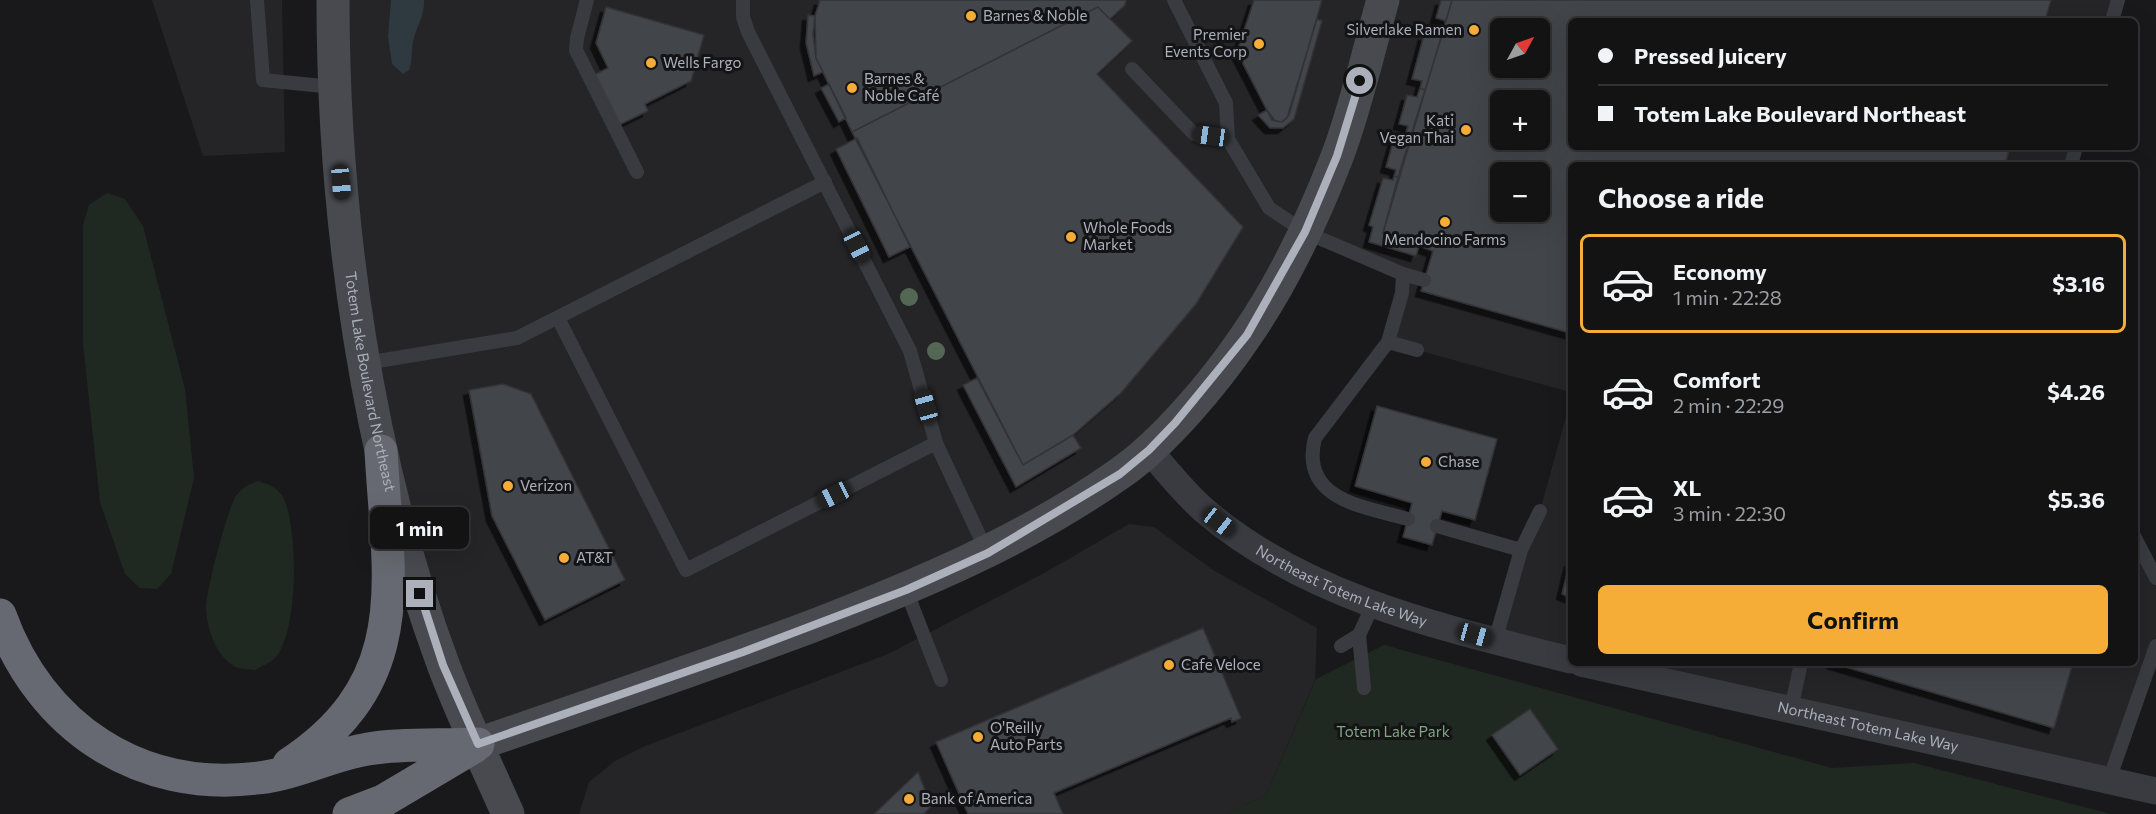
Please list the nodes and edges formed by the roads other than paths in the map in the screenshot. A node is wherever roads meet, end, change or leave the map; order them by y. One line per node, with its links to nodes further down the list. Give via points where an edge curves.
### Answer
1 (257, 0): 10 (lane, via 263,80)
2 (333, 0): 10 (street, Totem Lake Boulevard Northeast)
3 (587, 0): 12 (lane, via 576,50)
4 (743, 0): 13 (lane, via 748,32)
5 (1174, 0): 11 (lane, via 1226,104)
6 (1383, 0): 14 (street, via 1337,156)
7 (2118, 0): 8 (lane)
8 (2113, 18)
9 (1132, 69): 11 (lane, via 1194,134)
10 (333, 87): 20 (street, Totem Lake Boulevard Northeast, via 346,241)
11 (1228, 139): 14 (lane, via 1269,208)
12 (637, 172)
13 (825, 182): 17 (lane); 21 (lane, via 910,351)
14 (1305, 232): 15 (lane); 22 (street, via 1247,335)
15 (1403, 274): 16 (lane); 18 (lane, via 1402,293)
16 (1424, 280)
17 (558, 318): 20 (lane, via 517,338); 21 (lane, via 686,570)
18 (1388, 342): 19 (lane); 25 (lane, via 1315,438 1311,451 1327,491 1341,500)
19 (1417, 350)
20 (366, 363): 23 (street, Totem Lake Boulevard Northeast)
21 (936, 443): 29 (lane)
22 (1149, 450): 29 (street, via 1120,474); 32 (street, Northeast Totem Lake Way, via 1204,510 1234,534 1307,576)
23 (381, 451): 44 (street, Totem Lake Boulevard Northeast, via 429,623); 45 (highway, via 389,605 377,659 351,708 331,732 290,764)
24 (1540, 511): 28 (lane)
25 (1408, 519)
26 (1437, 526): 28 (lane)
27 (2138, 544): 30 (lane)
28 (1521, 550): 35 (lane)
29 (988, 553): 31 (street)
30 (2156, 578)
31 (906, 590): 41 (lane); 44 (street, via 743,652)
32 (1373, 605): 34 (lane); 35 (street, Northeast Totem Lake Way)
33 (0, 615): 45 (highway, via 25,671 47,701 95,742 128,760 177,776 215,781)
34 (1359, 635): 36 (lane); 42 (lane)
35 (1495, 641): 38 (street, Northeast Totem Lake Way)
36 (1341, 646)
37 (2156, 646): 46 (lane)
38 (1568, 659)
39 (1595, 666): 43 (street, Northeast Totem Lake Way)
40 (1799, 666): 43 (lane)
41 (941, 680)
42 (1364, 688)
43 (1791, 709): 46 (street, Northeast Totem Lake Way)
44 (478, 744): 45 (highway, via 369,749); 48 (highway, via 382,801); 49 (street, Totem Lake Boulevard Northeast)
45 (260, 778)
46 (2109, 780): 47 (street, Northeast Totem Lake Way)
47 (2156, 791)
48 (349, 814)
49 (508, 814)

